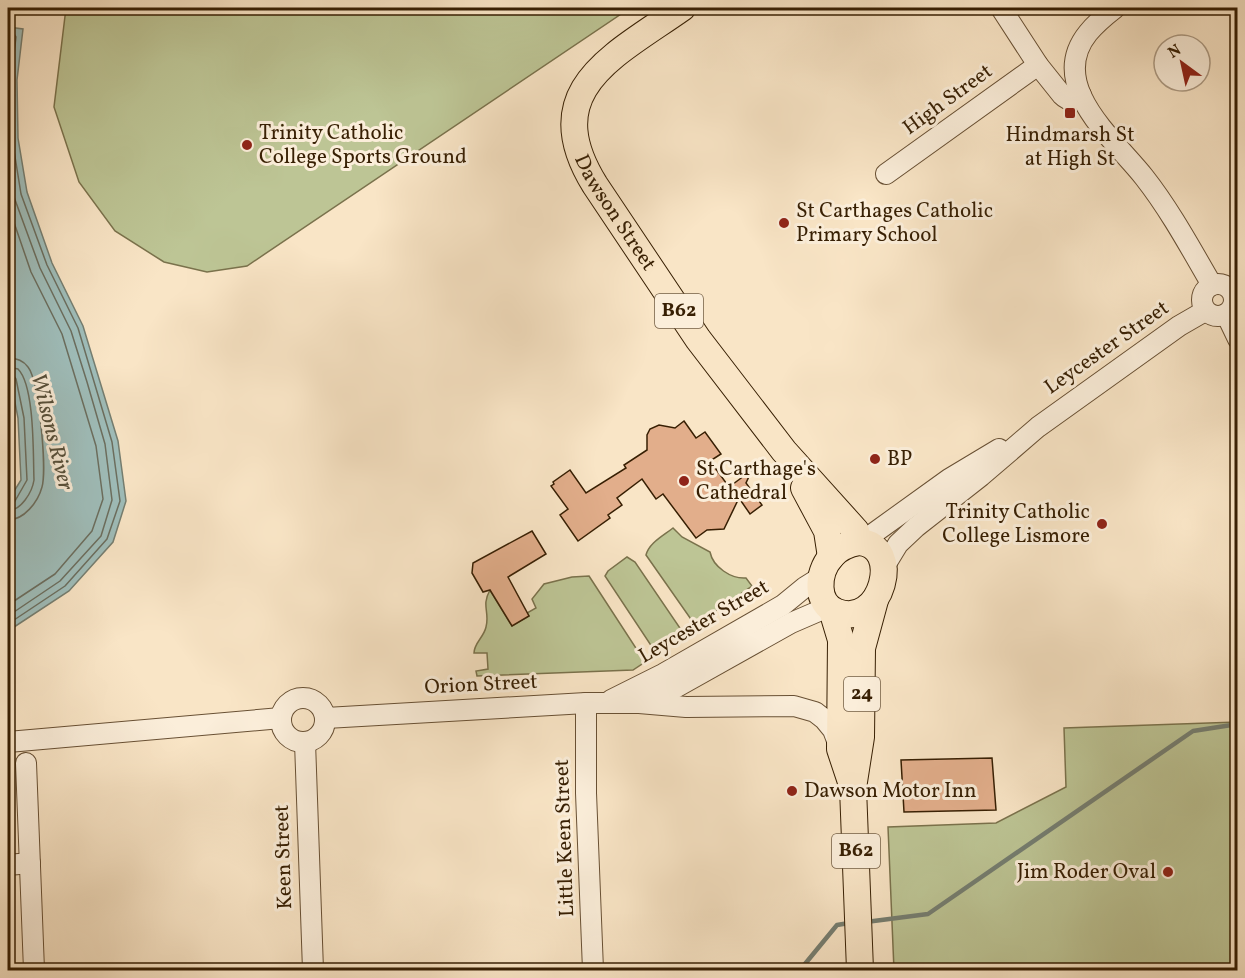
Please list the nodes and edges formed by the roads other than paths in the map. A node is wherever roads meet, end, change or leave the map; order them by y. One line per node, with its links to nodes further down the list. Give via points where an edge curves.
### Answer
1 (682, 8): 13 (main road, Dawson Street / B62, via 598,70 584,88 573,130 582,164 698,339)
2 (1001, 8): 4 (street)
3 (1115, 8): 5 (street, via 1082,44 1076,68)
4 (1038, 65): 5 (street, via 1067,100); 6 (street, High Street)
5 (1081, 95): 7 (street, via 1091,116 1144,178)
6 (886, 174)
7 (1212, 285): 8 (street); 9 (street, via 1202,299)
8 (1234, 289): 10 (street, via 1233,306)
9 (1205, 311): 10 (street, via 1217,317); 12 (street, Leycester Street)
10 (1226, 314): 11 (street)
11 (1238, 339)
12 (1038, 427): 14 (street, Leycester Street, via 949,479); 16 (street, Leycester Street, via 916,527 898,544)
13 (784, 451): 14 (main road, Dawson Street / B62); 15 (main road, Dawson Street / B62, via 827,531)
14 (863, 542): 15 (main road, via 844,547); 16 (main road, B62, via 878,552)
15 (826, 567): 18 (main road, B62, via 821,592); 19 (street, Leycester Street, via 783,606 663,674)
16 (884, 567): 17 (main road)
17 (875, 600): 18 (main road, via 857,613 843,614); 27 (main road, 24, via 862,648 861,736)
18 (830, 608): 20 (street, Orion Street, via 791,623 675,688); 25 (main road, B62, via 841,640)
19 (596, 703): 20 (street, Orion Street); 22 (street, Orion Street); 32 (street, Little Keen Street, via 586,793)
20 (639, 703): 25 (street, Orion Street, via 804,707 824,719)
21 (281, 718): 22 (street, via 289,703 303,698 317,702); 23 (street); 24 (street, via 286,734)
22 (326, 718): 24 (street, via 321,734)
23 (8, 742)
24 (305, 742): 31 (street, Keen Street)
25 (840, 749): 27 (main road, B62)
26 (26, 763): 28 (street)
27 (853, 788): 33 (main road, B62)
28 (30, 863): 29 (street); 30 (street)
29 (8, 865)
30 (34, 970)
31 (313, 970)
32 (593, 970)
33 (860, 970)

